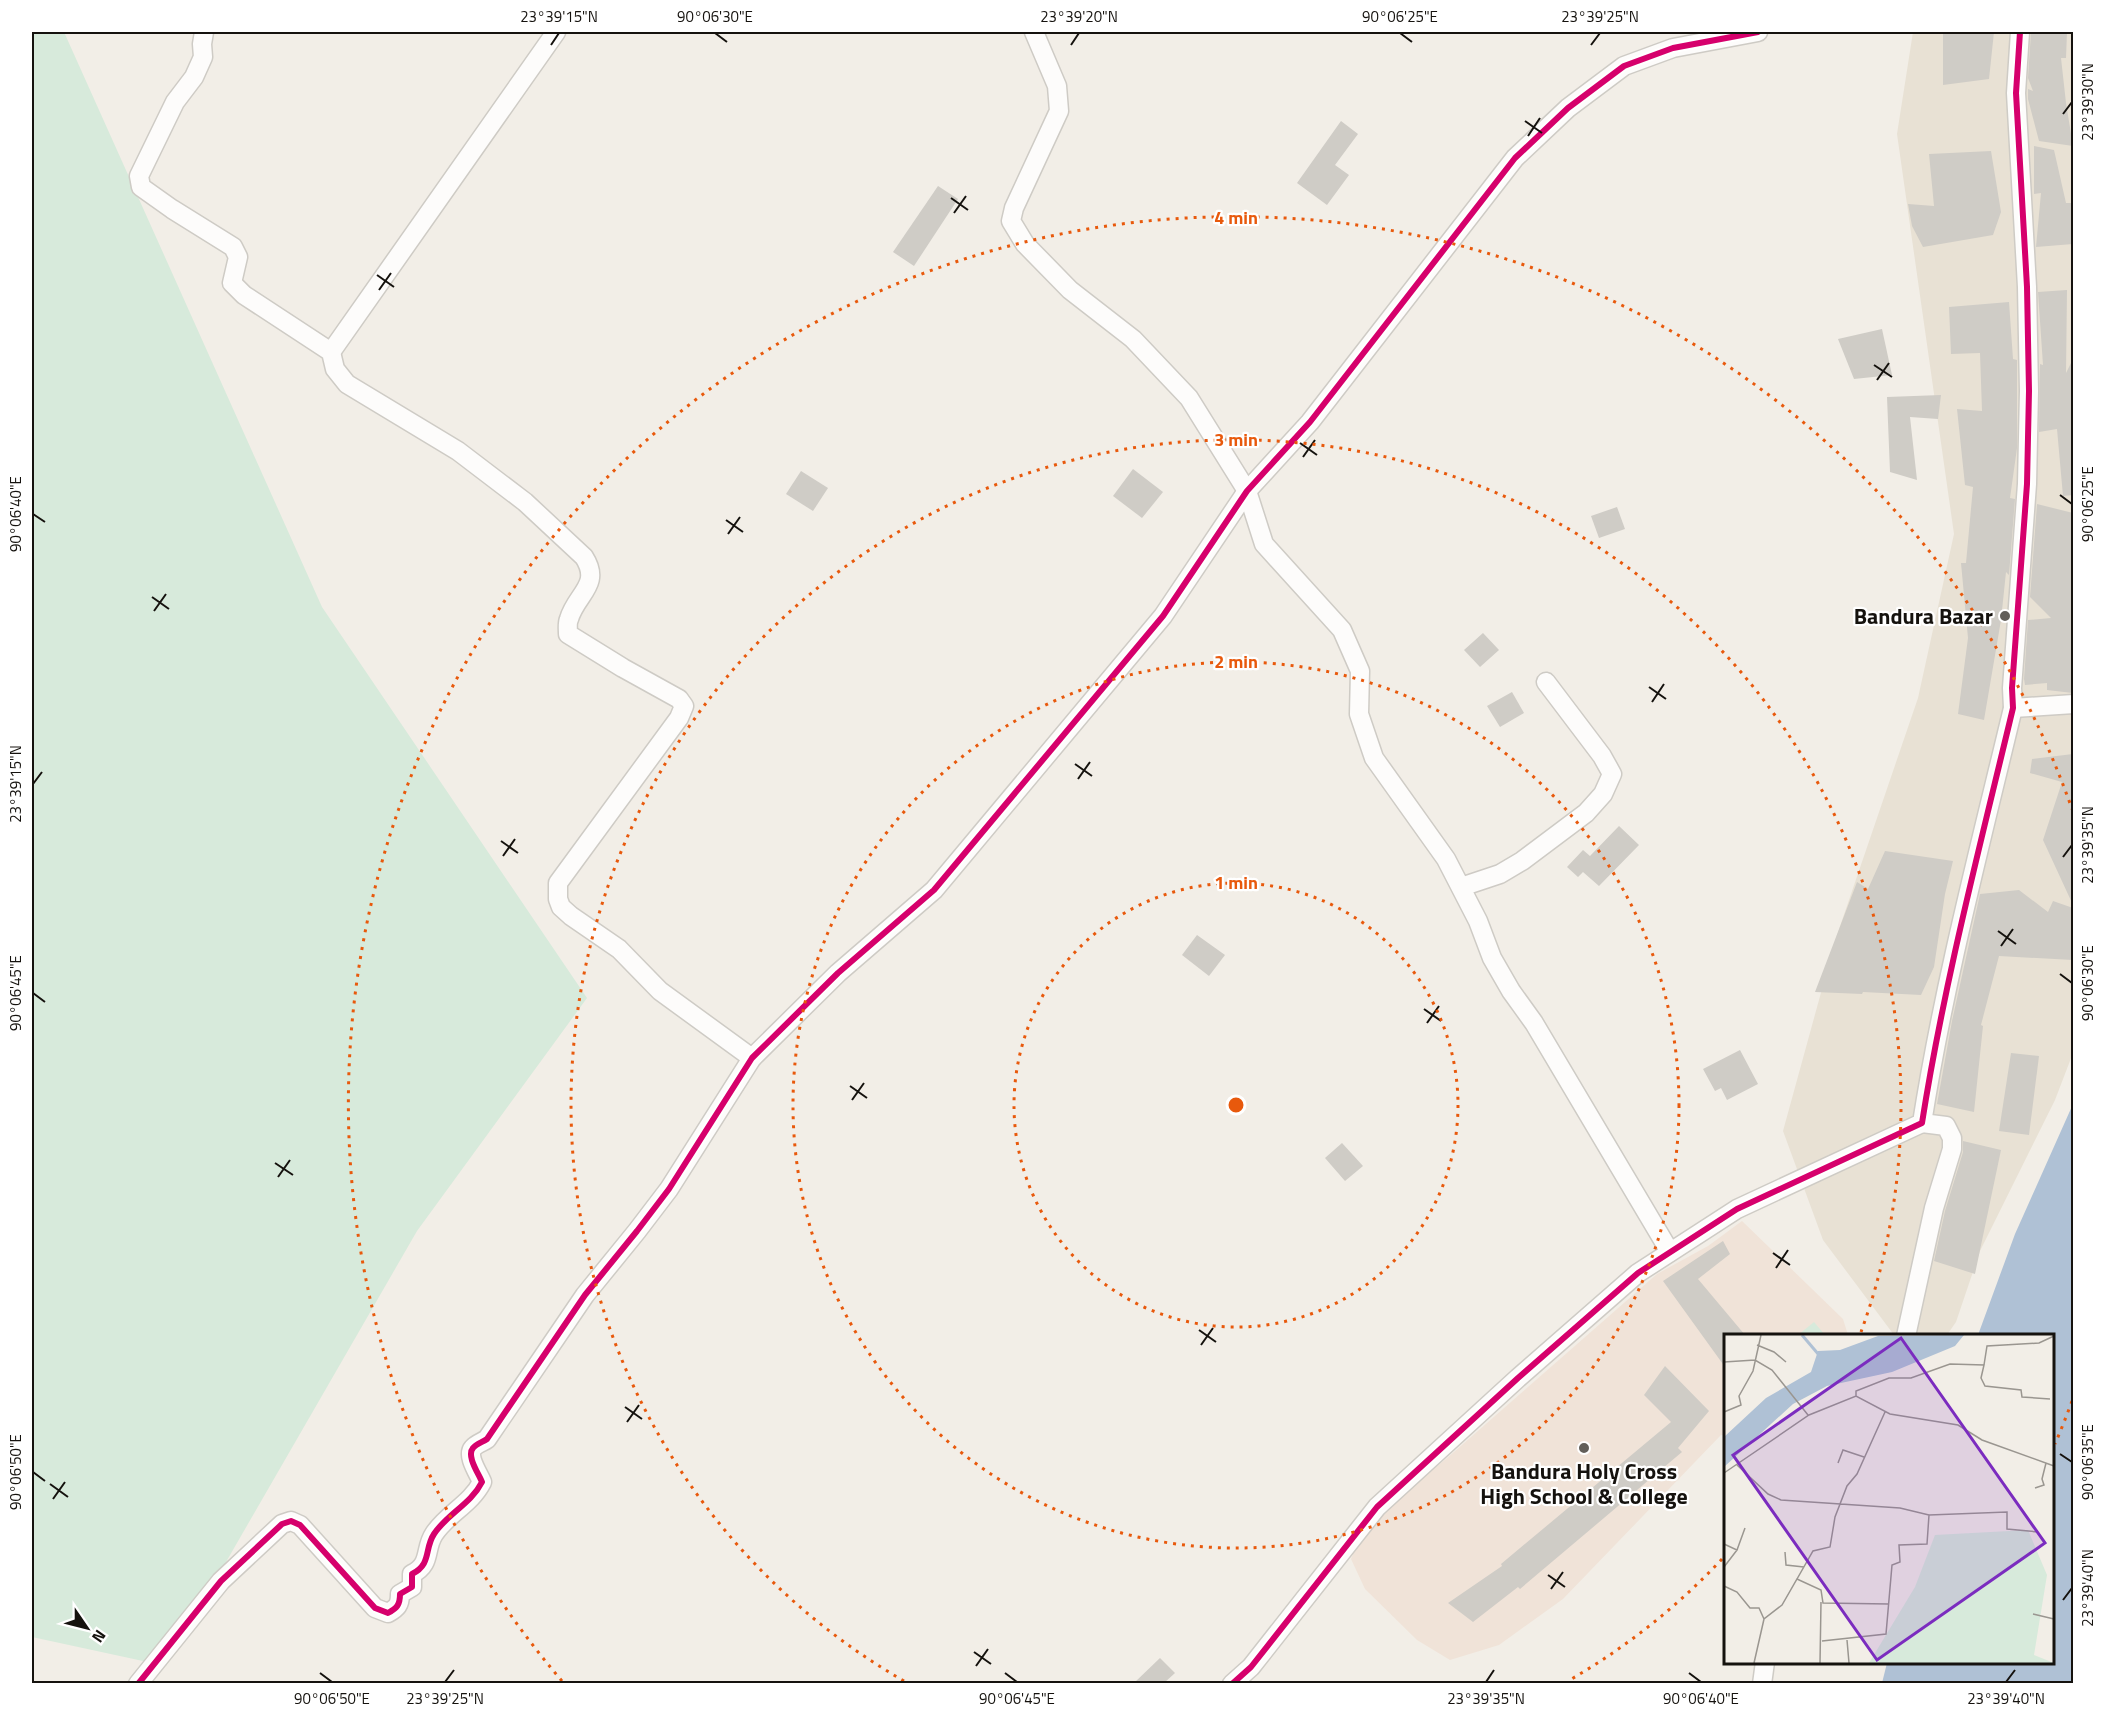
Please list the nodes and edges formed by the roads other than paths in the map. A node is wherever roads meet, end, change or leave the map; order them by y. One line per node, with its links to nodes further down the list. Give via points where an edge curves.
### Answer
1 (204, 32): 6 (street, via 203,57 175,102 139,176 141,187 233,248 238,257 232,283)
2 (556, 32): 6 (street)
3 (1034, 32): 7 (street, via 1057,86 1059,111 1011,221 1025,244 1070,290 1133,339 1189,398)
4 (1758, 32): 7 (street, via 1673,48 1624,66 1568,108 1515,158 1310,422)
5 (2020, 32): 10 (street, via 2016,93 2029,391)
6 (331, 352): 12 (street, via 335,369 347,384 458,452 525,502 585,557 591,567 588,587 568,620 568,634 679,699 684,706 558,884 558,899 571,916 620,949 660,991)
7 (1247, 491): 11 (street, via 1264,544 1342,630 1360,671 1359,714 1374,758 1446,859); 12 (street, via 1163,615 934,890 838,973)
8 (1546, 682): 11 (street, via 1612,774 1603,794 1586,813 1522,861 1500,874)
9 (2073, 704): 10 (street)
10 (2013, 708): 13 (street, via 1957,941)
11 (1461, 887): 14 (street, via 1492,958)
12 (752, 1058): 17 (street, via 669,1189 585,1295 487,1439 473,1447 473,1461 482,1482 477,1492 434,1534 428,1556 412,1574 412,1587 400,1594 396,1609 388,1613 375,1608 300,1525 291,1521 282,1524 221,1581)
13 (1922, 1123): 14 (street, via 1737,1209); 15 (street, via 1946,1126 1952,1149 1934,1208)
14 (1670, 1252): 18 (street, via 1638,1273 1377,1508 1251,1667)
15 (1906, 1334)
16 (1765, 1664): 19 (street)
17 (138, 1683)
18 (1232, 1683)
19 (1762, 1683)

